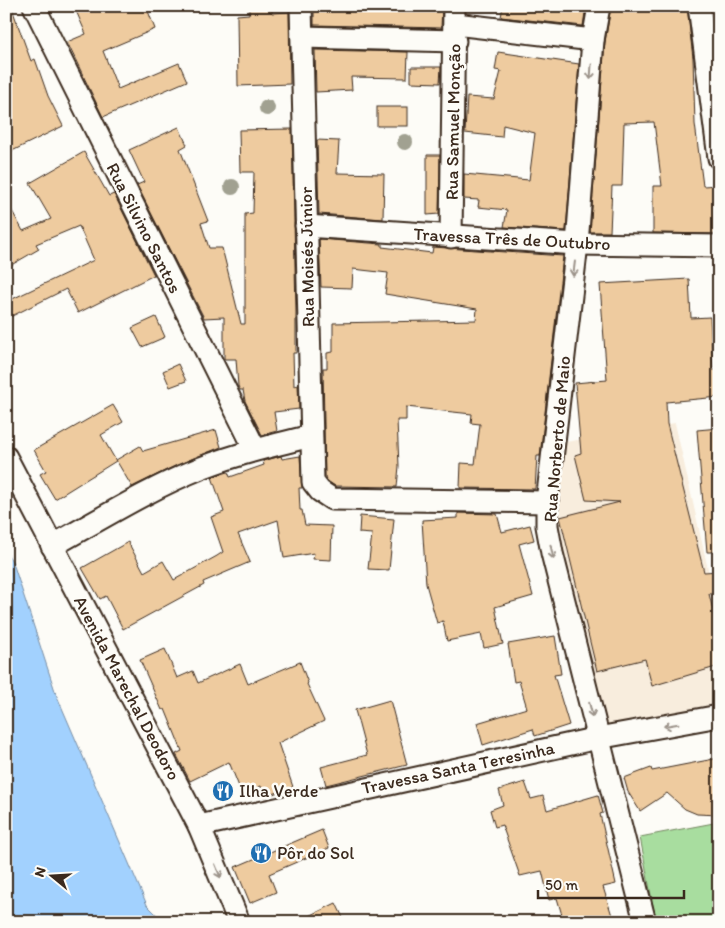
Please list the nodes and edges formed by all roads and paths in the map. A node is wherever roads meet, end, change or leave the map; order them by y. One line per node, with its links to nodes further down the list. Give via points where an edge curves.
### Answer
1 (34, 6): 14 (street, Rua Silvino Santos)
2 (301, 6): 6 (street, Rua Moisés Júnior)
3 (599, 6): 7 (street, Rua Norberto de Maio)
4 (699, 6): 8 (street)
5 (455, 24): 6 (street); 7 (street); 10 (street, Rua Samuel Monção)
6 (302, 37): 9 (street, Rua Moisés Júnior)
7 (593, 40): 11 (street, Rua Norberto de Maio, one-way to 11)
8 (719, 158)
9 (306, 226): 10 (street, Travessa Três de Outubro); 13 (street, Rua Moisés Júnior)
10 (451, 237): 11 (street, Travessa Três de Outubro)
11 (577, 244): 12 (street, Travessa Três de Outubro); 16 (street, Rua Norberto de Maio, one-way to 16)
12 (719, 246)
13 (311, 436): 14 (street); 16 (street, Rua Moisés Júnior, via 313,482 332,499)
14 (255, 449): 17 (street, via 201,468 145,494)
15 (6, 457): 17 (street, Avenida Marechal Deodoro)
16 (547, 502): 19 (street, Rua Norberto de Maio, one-way to 19, via 552,553)
17 (52, 546): 20 (street, Avenida Marechal Deodoro)
18 (719, 716): 19 (street, Travessa Santa Teresinha, one-way to 19)
19 (598, 738): 20 (street, Travessa Santa Teresinha); 22 (street, Rua Norberto de Maio)
20 (199, 826): 21 (street, Avenida Marechal Deodoro, one-way to 21)
21 (239, 922)
22 (645, 922)

